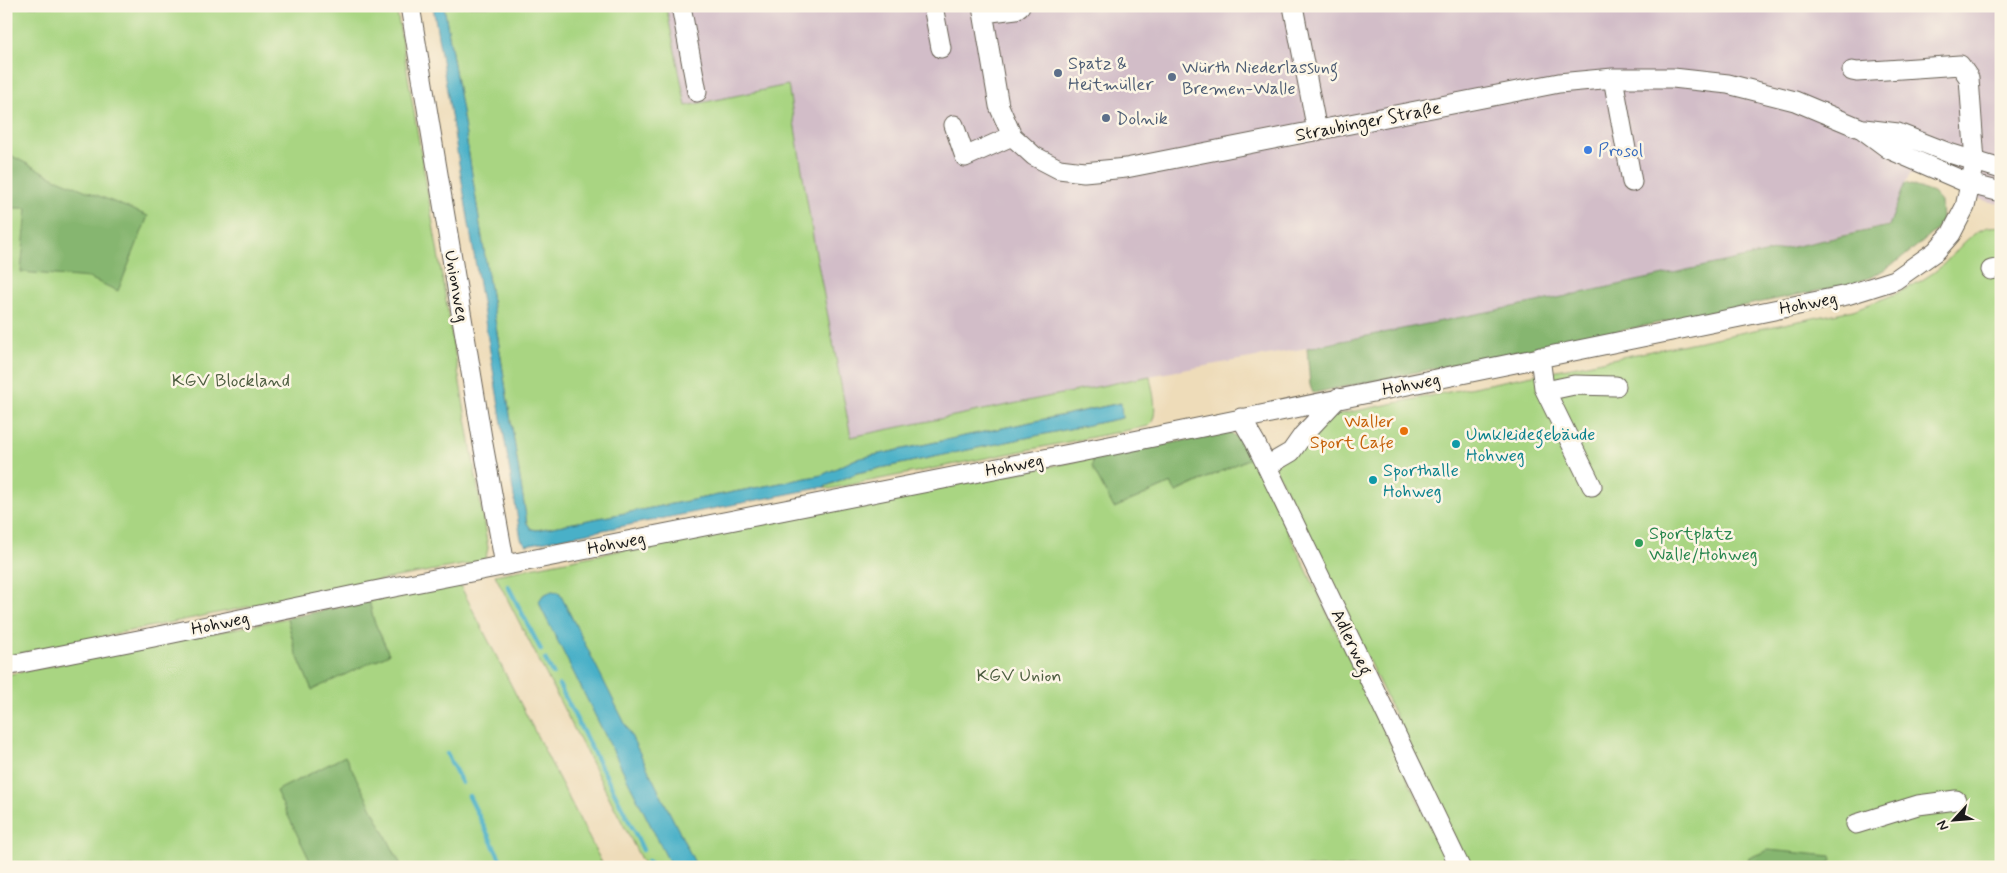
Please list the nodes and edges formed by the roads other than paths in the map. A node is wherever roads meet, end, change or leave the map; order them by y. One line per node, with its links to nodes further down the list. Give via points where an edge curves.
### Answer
1 (410, 6): 27 (street, Unionweg)
2 (681, 6): 10 (street)
3 (932, 6): 7 (street)
4 (1020, 6): 6 (street, via 1016,9)
5 (1293, 6): 13 (street)
6 (983, 10): 14 (street, Straubinger Straße, via 999,106)
7 (941, 48)
8 (1852, 71): 15 (street, Hohweg, via 1960,65 1969,78)
9 (1613, 78): 12 (street, Straubinger Straße, via 1672,78 1728,84 1795,102); 13 (street, Straubinger Straße, via 1558,83); 17 (street)
10 (697, 92)
11 (954, 125): 14 (street, via 965,157)
12 (1862, 129): 15 (street, Straubinger Straße, via 1898,134); 18 (street, Straubinger Straße, via 1889,149)
13 (1317, 131): 14 (street, Straubinger Straße, via 1142,166 1084,172 1059,169 1034,156)
14 (1012, 136)
15 (1975, 162): 16 (street); 18 (street, Hohweg)
16 (2001, 169)
17 (1632, 182)
18 (1970, 184): 19 (street); 20 (street, Hohweg, via 1965,206 1951,234 1936,251 1895,280 1848,296)
19 (2001, 192)
20 (1540, 357): 22 (street); 23 (street, Hohweg)
21 (1616, 386): 22 (street, via 1574,386)
22 (1546, 391): 26 (street)
23 (1338, 398): 24 (street, Hohweg); 25 (street, via 1291,452)
24 (1241, 418): 25 (street, Adlerweg); 27 (street, Hohweg)
25 (1267, 466): 31 (street, Adlerweg)
26 (1592, 486)
27 (505, 565): 28 (street, Hohweg)
28 (6, 666)
29 (1956, 800): 30 (street, via 1918,805)
30 (1856, 824)
31 (1460, 867)

